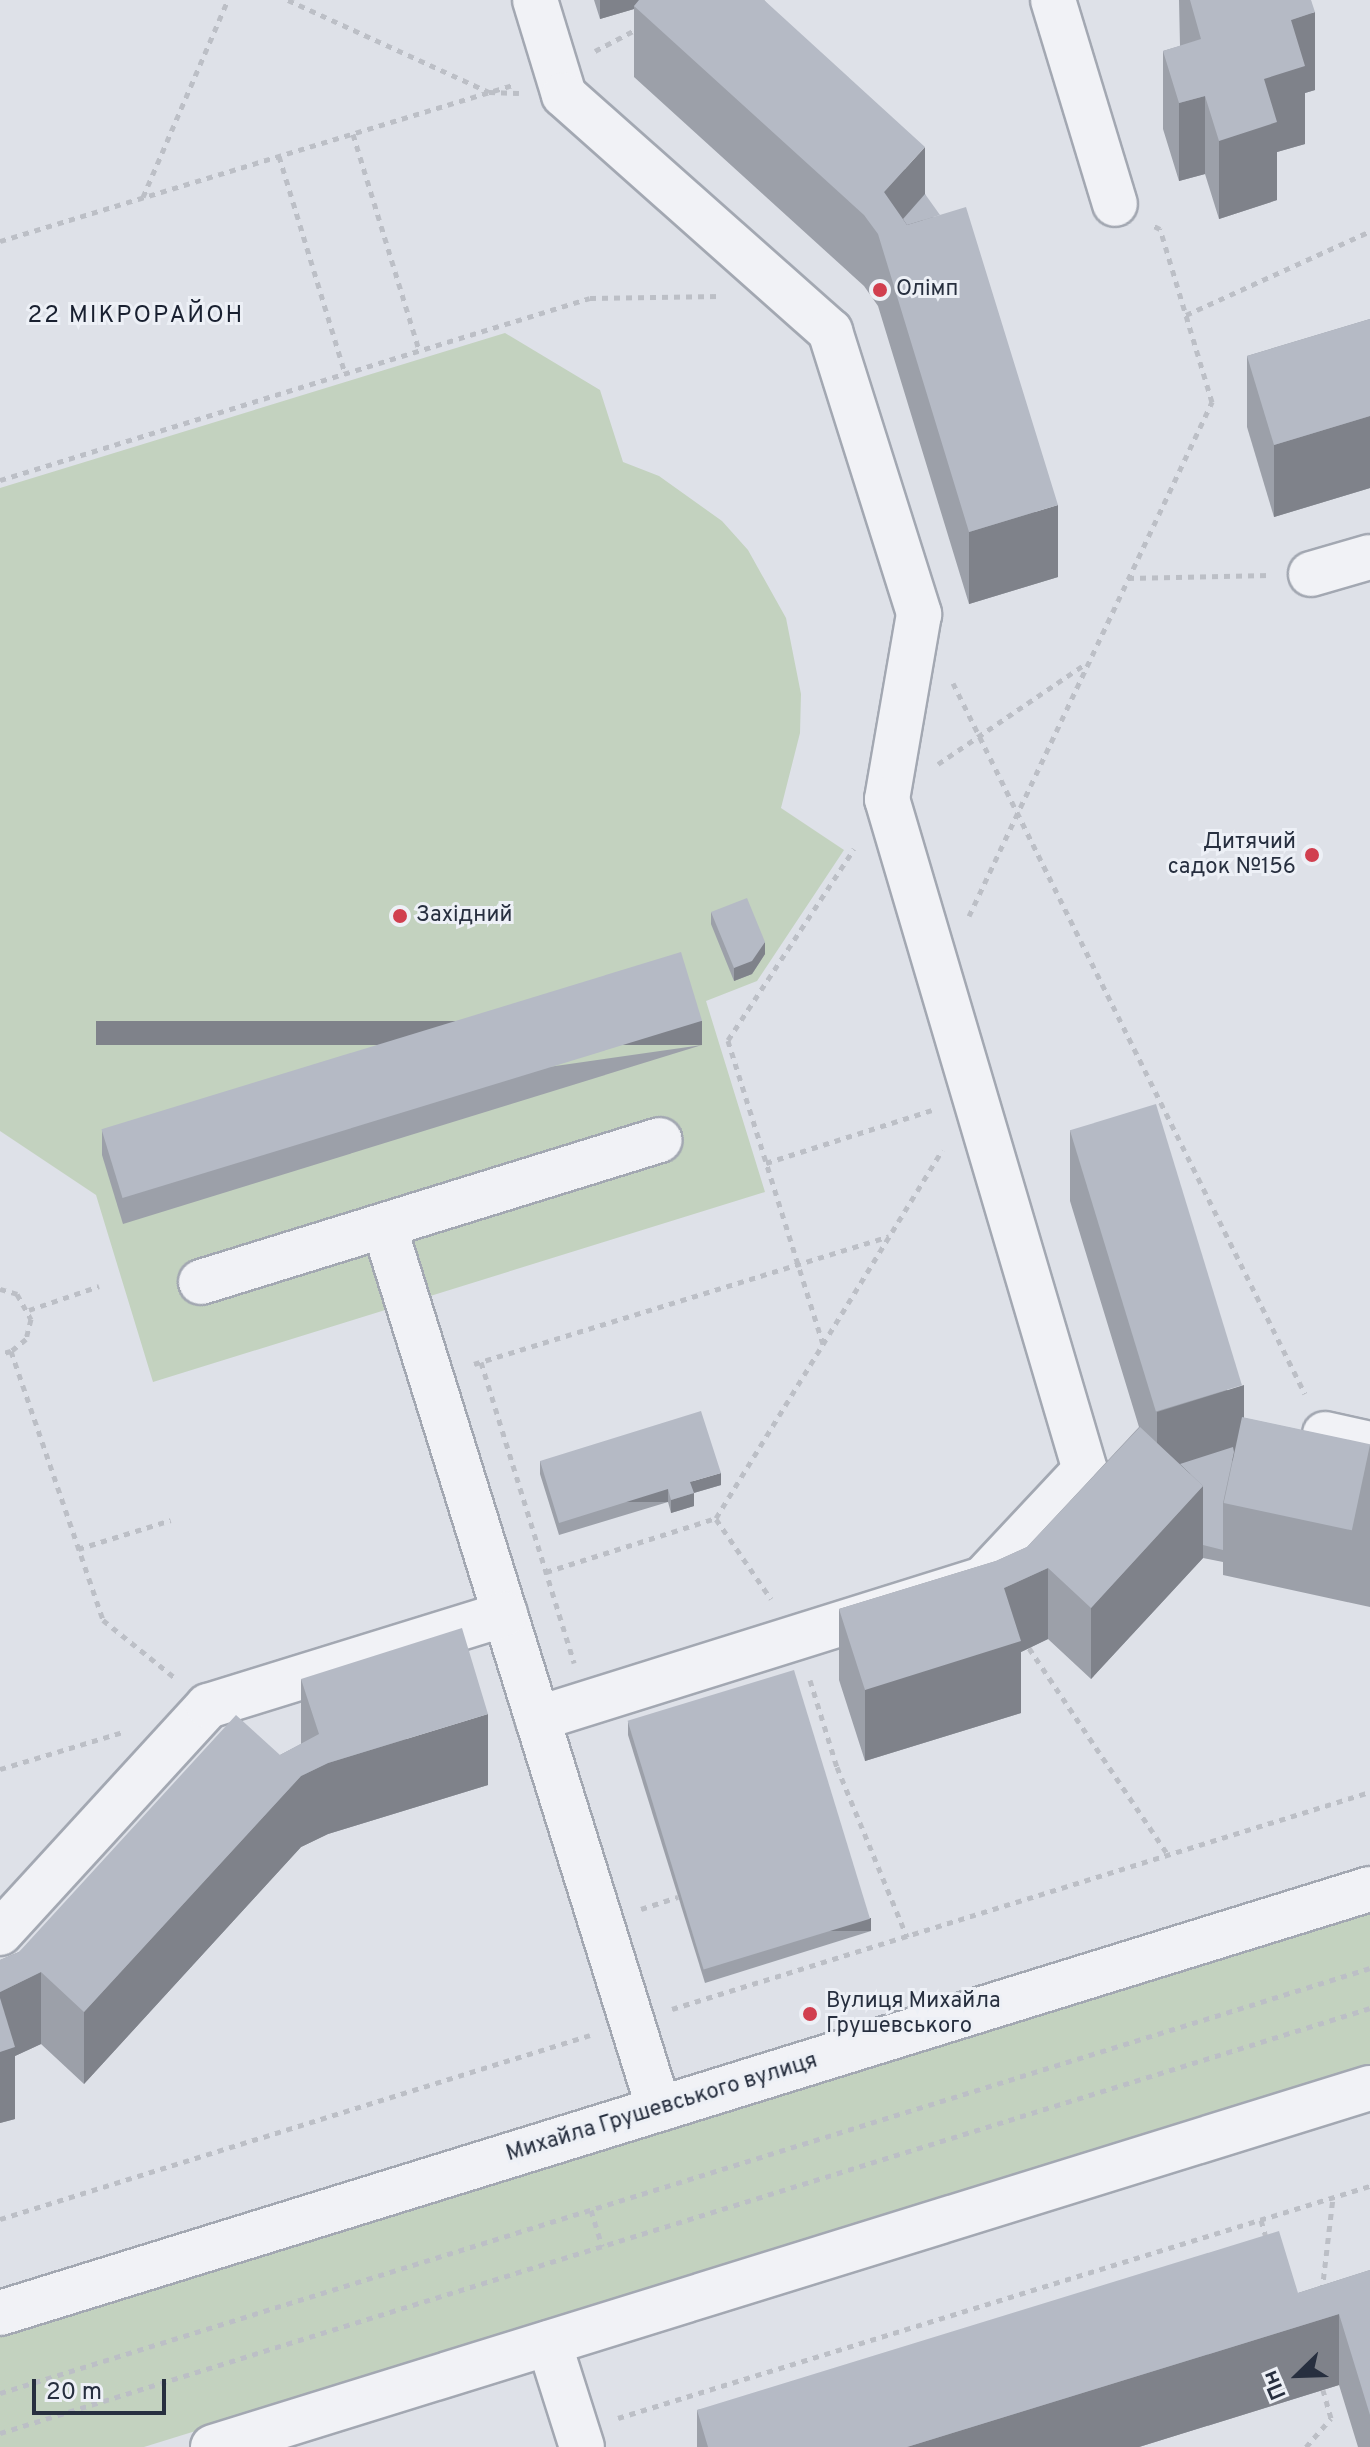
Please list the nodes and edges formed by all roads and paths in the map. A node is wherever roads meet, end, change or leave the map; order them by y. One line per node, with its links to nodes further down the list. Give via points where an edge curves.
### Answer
1 (228, 0): 10 (path)
2 (288, 0): 7 (path)
3 (535, 0): 6 (street)
4 (1053, 0): 11 (street)
5 (651, 22): 6 (path)
6 (557, 71): 7 (path); 15 (street, via 564,95)
7 (489, 92): 8 (path)
8 (353, 134): 9 (path); 17 (path)
9 (279, 156): 10 (path); 18 (path)
10 (143, 197): 14 (path)
11 (1115, 204)
12 (1160, 229): 16 (path)
13 (1370, 231): 16 (path)
14 (0, 241)
15 (789, 294): 17 (path, via 590,298); 26 (street, via 830,331 919,614)
16 (1186, 315): 22 (path, via 1212,402)
17 (419, 350): 18 (path)
18 (345, 373): 19 (path)
19 (0, 480)
20 (1370, 557): 21 (street)
21 (1311, 574): 22 (path)
22 (1127, 578): 23 (path)
23 (1088, 662): 25 (path); 27 (path)
24 (952, 682): 25 (path)
25 (979, 736): 26 (path); 27 (path)
26 (887, 799): 28 (street); 31 (path, via 728,1040)
27 (1018, 813): 28 (path); 44 (path)
28 (940, 979): 29 (street)
29 (975, 1097): 31 (path); 33 (path); 51 (street, via 1085,1470 983,1579)
30 (660, 1140): 32 (street)
31 (766, 1163): 34 (path)
32 (384, 1226): 35 (street); 43 (street)
33 (890, 1236): 34 (path); 39 (path)
34 (798, 1264): 39 (path); 42 (path)
35 (201, 1282)
36 (99, 1286): 38 (path)
37 (0, 1289): 38 (path, via 17,1294)
38 (29, 1310): 40 (path, via 26,1339)
39 (823, 1344): 46 (path)
40 (11, 1351): 41 (path); 48 (path)
41 (0, 1354)
42 (481, 1362): 43 (path); 49 (path)
43 (432, 1378): 50 (street)
44 (1325, 1434): 45 (street)
45 (1370, 1444)
46 (716, 1518): 49 (path); 51 (path)
47 (171, 1520): 48 (path)
48 (78, 1549): 54 (path, via 103,1620)
49 (546, 1572): 53 (path)
50 (505, 1614): 54 (street); 55 (street)
51 (797, 1637): 53 (street); 62 (path, via 837,1767)
52 (1029, 1648): 59 (path)
53 (587, 1703): 55 (street)
54 (208, 1706): 61 (street)
55 (537, 1719): 65 (street)
56 (134, 1728): 57 (path)
57 (0, 1769)
58 (1370, 1792): 59 (path)
59 (1168, 1855): 62 (path)
60 (1370, 1889): 67 (street, Михайла Грушевського вулиця)
61 (0, 1933)
62 (907, 1937): 65 (path)
63 (1370, 1968): 70 (path)
64 (1370, 2008): 73 (path)
65 (632, 2022): 67 (street); 71 (path)
66 (1370, 2088): 77 (street)
67 (659, 2109): 76 (street, Михайла Грушевського вулиця)
68 (1370, 2186): 69 (path)
69 (1333, 2197): 72 (path); 75 (path)
70 (591, 2210): 73 (path); 79 (path)
71 (0, 2219)
72 (1261, 2219): 74 (path); 81 (path)
73 (602, 2246): 80 (path)
74 (1269, 2247)
75 (1321, 2300)
76 (0, 2313)
77 (549, 2343): 81 (street); 82 (street)
78 (1323, 2390): 83 (path, via 1331,2418)
79 (0, 2393)
80 (0, 2433)
81 (579, 2439)
82 (213, 2447)
83 (1306, 2447)

